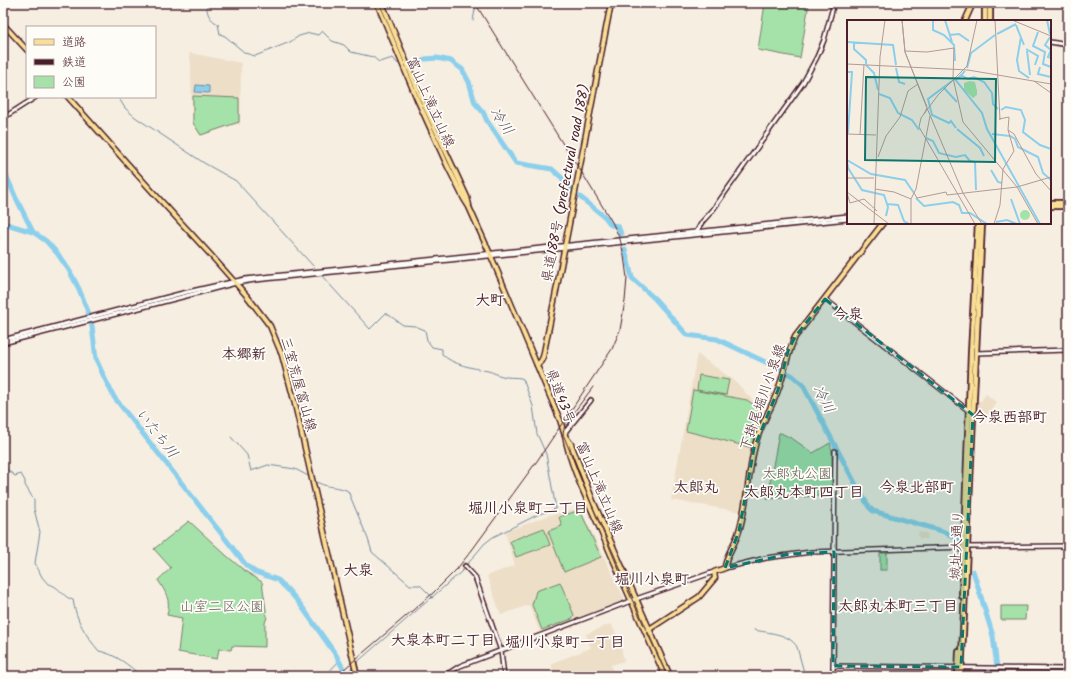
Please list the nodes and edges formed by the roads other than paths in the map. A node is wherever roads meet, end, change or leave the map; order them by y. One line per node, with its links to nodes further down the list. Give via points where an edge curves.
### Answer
1 (378, 3): 22 (main road, 富山上滝立山線, via 417,99)
2 (382, 3): 22 (main road, 富山上滝立山線, via 422,100 467,197)
3 (611, 3): 29 (main road, 県道188号 (prefectural road 188))
4 (834, 3): 28 (street, via 824,40 803,83)
5 (973, 3): 8 (main road)
6 (986, 3): 9 (highway)
7 (990, 3): 10 (highway)
8 (965, 20)
9 (985, 20)
10 (990, 20)
11 (3, 24): 14 (main road)
12 (1051, 42): 13 (street)
13 (1068, 45)
14 (26, 49)
15 (34, 98): 17 (street)
16 (69, 98): 31 (main road, 三室荒屋富山線)
17 (3, 118)
18 (1051, 203): 19 (highway)
19 (1068, 203)
20 (1051, 206): 21 (highway)
21 (1068, 206)
22 (469, 207): 30 (main road, 富山上滝立山線)
23 (847, 217): 29 (street)
24 (847, 217): 28 (street)
25 (882, 224): 32 (main road, 下掛尾堀川小泉線)
26 (978, 224): 37 (highway, 城址大通り)
27 (982, 224): 37 (highway, 城址大通り)
28 (697, 231): 29 (street)
29 (564, 247): 30 (street); 38 (main road, 県道188号 (prefectural road 188), via 543,356)
30 (491, 255): 31 (street); 38 (main road, 富山上滝立山線)
31 (234, 282): 33 (street); 57 (main road, 三室荒屋富山線, via 270,326 282,355)
32 (825, 299): 40 (street); 47 (main road, 下掛尾堀川小泉線, via 795,337 788,351 778,390 754,448 740,531)
33 (84, 321): 34 (street); 35 (street)
34 (3, 340)
35 (3, 343)
36 (1068, 350): 37 (street)
37 (973, 353): 40 (highway, 城址大通り)
38 (537, 365): 41 (main road, 県道43号)
39 (591, 400): 41 (street, via 566,431)
40 (971, 413): 44 (highway, 城址大通り)
41 (565, 436): 49 (main road, 富山上滝立山線); 50 (main road, 富山上滝立山線, via 586,498)
42 (835, 451): 45 (street)
43 (1068, 546): 44 (street)
44 (966, 547): 45 (street); 55 (highway, 城址大通り)
45 (834, 552): 47 (street, via 790,554); 54 (street)
46 (465, 566): 53 (street, via 475,577)
47 (726, 568): 48 (main road)
48 (714, 572): 49 (street); 51 (main road, via 716,578 699,596)
49 (636, 599): 50 (street); 51 (main road, 富山上滝立山線)
50 (630, 601): 52 (main road, 富山上滝立山線); 53 (street)
51 (649, 629): 52 (main road); 61 (main road, 富山上滝立山線)
52 (646, 633): 60 (main road, 富山上滝立山線)
53 (501, 651): 58 (street, via 460,666); 59 (street)
54 (833, 666): 55 (street); 62 (street)
55 (960, 667): 56 (street); 63 (highway, 城址大通り); 64 (highway, 城址大通り)
56 (1068, 669)
57 (356, 676)
58 (444, 676)
59 (504, 676)
60 (665, 676)
61 (670, 676)
62 (833, 676)
63 (958, 676)
64 (961, 676)

